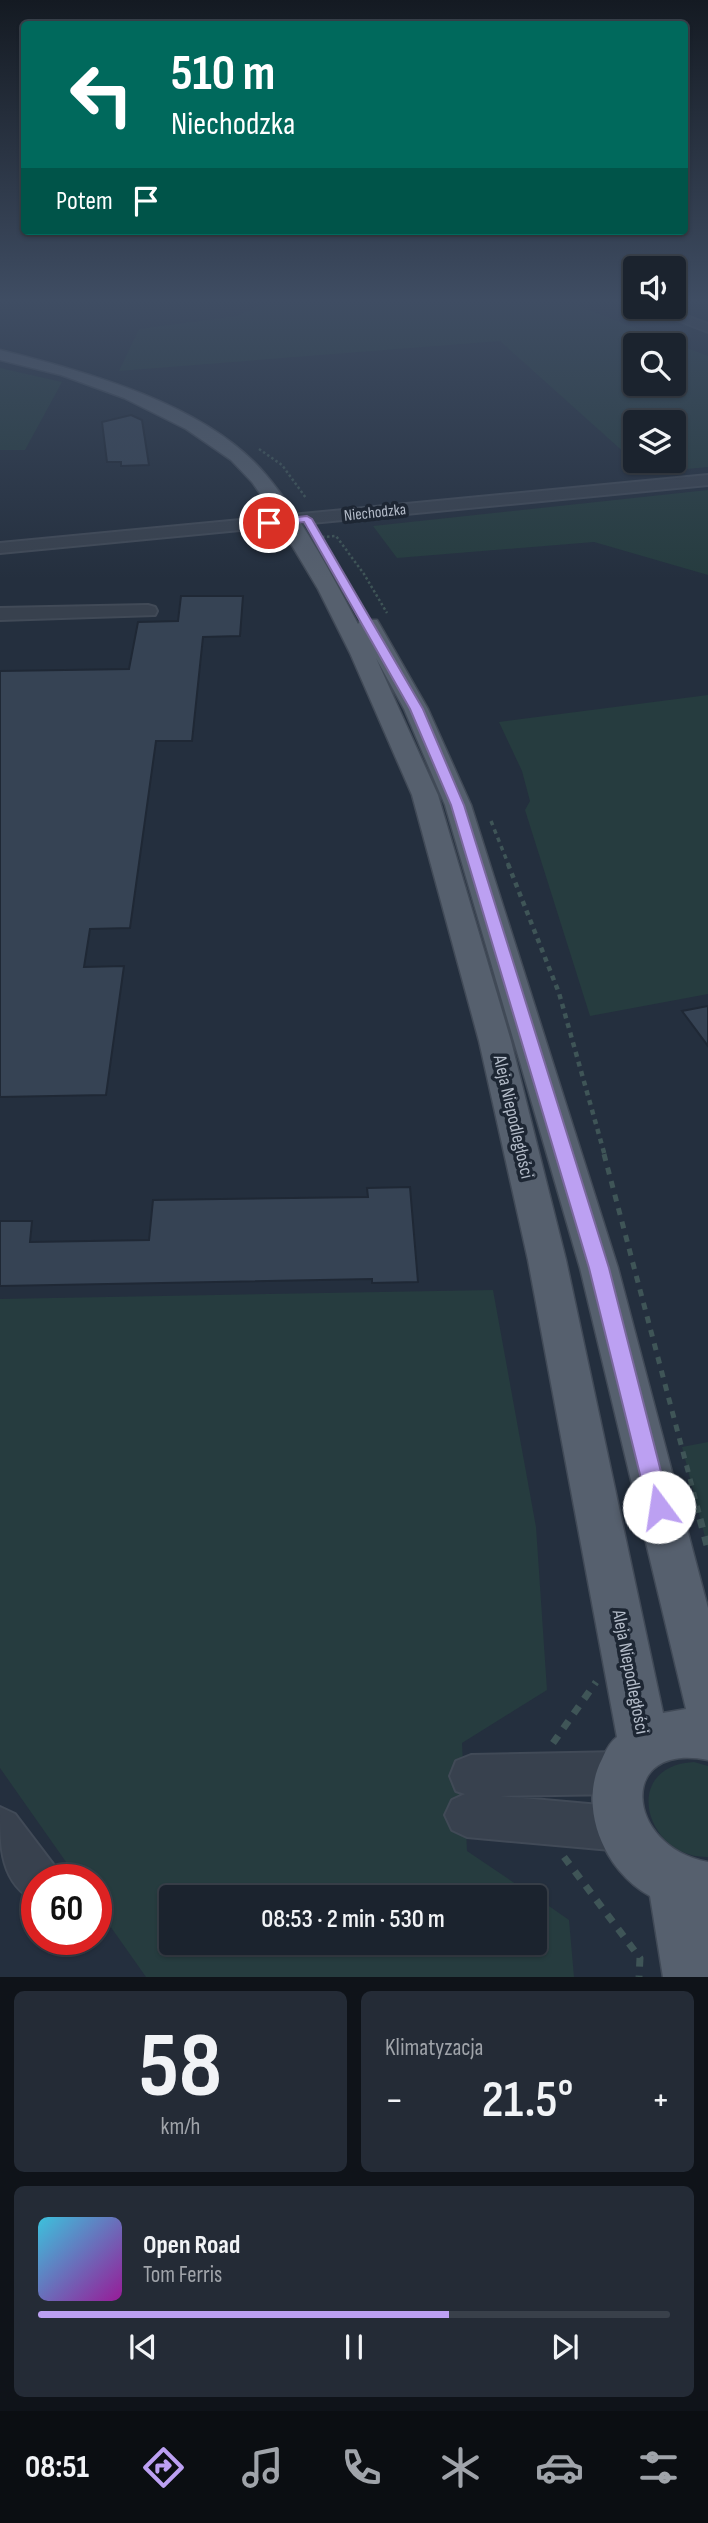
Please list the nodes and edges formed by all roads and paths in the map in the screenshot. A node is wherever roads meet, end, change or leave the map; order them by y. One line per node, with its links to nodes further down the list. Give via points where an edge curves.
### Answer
1 (129, 394): 4 (main road, via 164,409 237,456)
2 (150, 394): 4 (main road, via 231,437 274,476)
3 (708, 480): 4 (street, Niechodzka)
4 (297, 520): 5 (street, Niechodzka); 8 (main road, Aleja Niepodległości, via 416,709 457,805 599,1268); 10 (main road, Aleja Niepodległości, via 425,796 495,1041 536,1214 631,1670)
5 (0, 548)
6 (148, 611): 7 (street)
7 (0, 614)
8 (708, 1702)
9 (708, 1736): 10 (main road, via 668,1733)
10 (632, 1759): 12 (main road, Aleja Niepodległości, via 616,1803); 12 (street, via 469,1795)
11 (0, 1829): 13 (street)
12 (622, 1829): 14 (main road, via 652,1869)
13 (25, 1864)
14 (691, 1885): 15 (main road)
15 (691, 1977)

